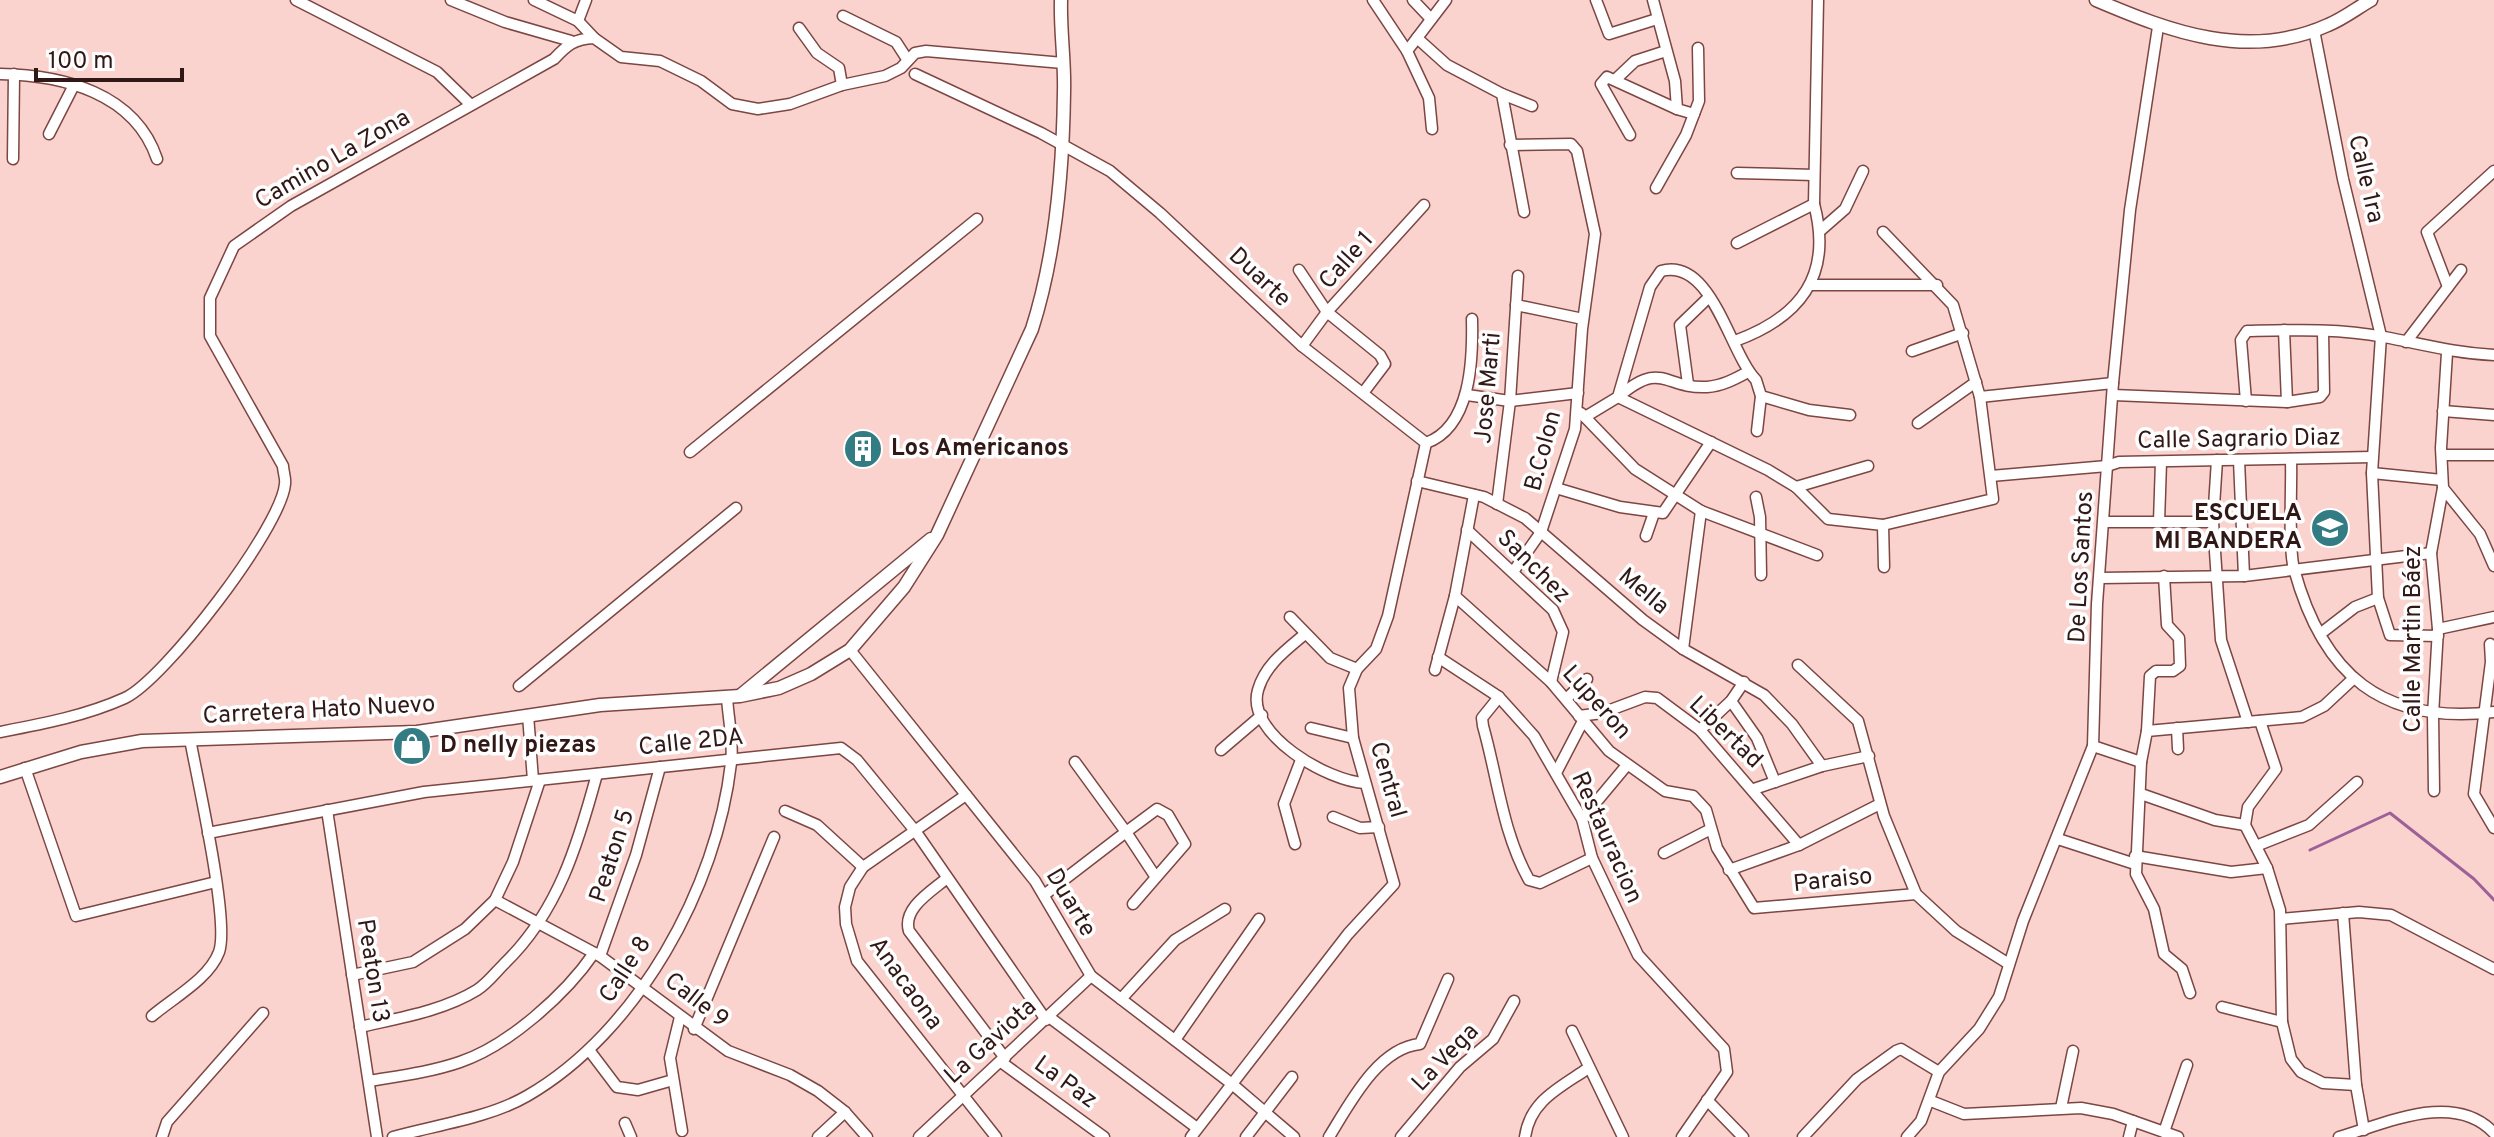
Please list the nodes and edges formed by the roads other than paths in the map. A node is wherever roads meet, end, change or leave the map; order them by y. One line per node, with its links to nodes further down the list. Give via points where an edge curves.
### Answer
1 (296, 0): 37 (street, via 437,72)
2 (451, 0): 14 (street)
3 (534, 0): 18 (street)
4 (586, 0): 18 (street)
5 (1061, 0): 29 (main road, Carretera Hato Nuevo)
6 (1373, 0): 26 (street)
7 (1413, 0): 16 (street)
8 (1446, 0): 16 (street)
9 (1596, 0): 17 (street, via 1609,34)
10 (1653, 0): 17 (street)
11 (1818, 0): 51 (street)
12 (2096, 0): 19 (main road)
13 (2371, 0): 21 (main road)
14 (464, 3): 24 (street)
15 (843, 16): 28 (street, via 896,42)
16 (1431, 19): 23 (street)
17 (1657, 19): 27 (street)
18 (578, 21): 22 (street)
19 (2158, 27): 21 (main road, via 2258,42); 83 (street, De Los Santos, via 2130,210)
20 (799, 28): 35 (street, via 817,53 839,68)
21 (2314, 30): 74 (street, Calle 1ra)
22 (594, 38): 24 (street); 35 (street, via 621,57 660,61 732,104 758,109)
23 (1417, 38): 26 (street); 36 (street, via 1447,65)
24 (571, 41): 37 (street, Camino La Zona, via 554,59)
25 (1698, 48): 40 (street, via 1699,101)
26 (1407, 51): 41 (street, via 1429,98)
27 (1666, 51): 33 (street, via 1635,61); 39 (street)
28 (907, 59): 29 (street, via 926,51); 35 (street, via 885,76)
29 (1063, 63): 44 (main road, Carretera Hato Nuevo)
30 (0, 74): 31 (street)
31 (14, 74): 34 (street, via 52,76); 46 (street)
32 (915, 74): 44 (street, Duarte)
33 (1616, 79): 39 (street); 43 (street, via 1607,77 1601,84)
34 (74, 85): 42 (street); 47 (street, via 128,112 148,133)
35 (842, 85)
36 (1502, 94): 38 (street); 45 (street)
37 (470, 104): 184 (street, Camino La Zona, via 291,206 234,246 210,298 210,336 283,466 285,485 267,525 248,562 143,685 126,698 62,720)
38 (1532, 106)
39 (1677, 109): 40 (street)
40 (1694, 114): 52 (street)
41 (1432, 129)
42 (49, 134)
43 (1630, 135)
44 (1063, 145): 77 (street, Duarte, via 1110,171 1160,213); 135 (main road, Carretera Hato Nuevo, via 1046,275 1032,329)
45 (1510, 145): 55 (street); 70 (street, B.Colon, via 1571,144 1577,151 1595,234)
46 (13, 159)
47 (157, 159)
48 (1863, 171): 57 (street, via 1845,209)
49 (2494, 171): 65 (street, via 2426,233)
50 (1737, 173): 51 (street)
51 (1814, 175): 53 (street)
52 (1656, 188)
53 (1814, 204): 57 (street); 59 (street)
54 (1424, 205): 68 (street, Calle 1)
55 (1524, 212)
56 (977, 219): 104 (street)
57 (1821, 230): 63 (street)
58 (1883, 232): 64 (street)
59 (1737, 243)
60 (1299, 270): 68 (street)
61 (2461, 270): 65 (street)
62 (1518, 276): 67 (street, Jose Marti)
63 (1812, 285): 64 (street); 75 (street, via 1771,326)
64 (1937, 285): 73 (street, via 1953,305)
65 (2448, 287): 76 (street)
66 (1708, 298): 75 (street); 84 (street, via 1680,325); 90 (street, via 1685,270 1661,271 1650,287)
67 (1516, 305): 70 (street); 92 (street, Jose Marti)
68 (1327, 312): 77 (street, Calle 1); 85 (street, via 1385,364)
69 (1472, 319): 87 (street)
70 (1583, 324): 86 (street, B.Colon)
71 (2284, 330): 72 (street); 93 (street, via 2241,335); 94 (street)
72 (2323, 332): 74 (street); 94 (street, via 2324,392)
73 (1963, 333): 78 (street); 82 (street)
74 (2381, 336): 76 (street); 107 (street, Calle 1ra)
75 (1735, 341): 81 (street)
76 (2406, 342): 79 (street)
77 (1302, 346): 85 (street, Duarte)
78 (1912, 351)
79 (2447, 353): 80 (street); 96 (street, Calle Martin Báez)
80 (2494, 355)
81 (1748, 372): 84 (street, via 1727,383); 89 (street)
82 (1976, 382): 91 (street); 100 (street)
83 (2113, 383): 88 (street, De Los Santos); 91 (street)
84 (1688, 384): 90 (street, via 1644,378)
85 (1363, 393): 103 (street, Duarte)
86 (1578, 393): 92 (street); 95 (street, B.Colon)
87 (1467, 395): 92 (street); 103 (street, via 1441,438)
88 (2113, 395): 93 (street); 113 (street, De Los Santos)
89 (1761, 396): 97 (street); 101 (street)
90 (1618, 397): 99 (street); 102 (street)
91 (1980, 397): 115 (street)
92 (1510, 401): 123 (street, Jose Marti)
93 (2246, 401): 94 (street)
94 (2287, 402)
95 (1577, 408): 99 (street); 119 (street, B.Colon)
96 (2443, 411): 98 (street); 105 (street, Calle Martin Báez)
97 (1850, 415)
98 (2494, 415)
99 (1585, 417): 121 (street, via 1635,469)
100 (1918, 423)
101 (1757, 431)
102 (1711, 442): 118 (street); 121 (street)
103 (1426, 443): 116 (street, Central)
104 (690, 452)
105 (2442, 455): 106 (street); 117 (street, Calle Martin Báez)
106 (2494, 455)
107 (2372, 457): 108 (street, Calle Sagrario Diaz); 114 (street, Calle 1ra)
108 (2291, 459): 110 (street, Calle Sagrario Diaz); 143 (street)
109 (2217, 460): 110 (street, Calle Sagrario Diaz); 111 (street, Calle Sagrario Diaz); 129 (street)
110 (2239, 460): 147 (street)
111 (2161, 462): 113 (street, Calle Sagrario Diaz); 128 (street)
112 (1868, 466): 118 (street)
113 (2107, 466): 115 (street, Calle Sagrario Diaz); 127 (street, De Los Santos)
114 (2372, 473): 117 (street); 140 (street, Calle 1ra)
115 (1991, 476): 130 (street, via 1993,499)
116 (1417, 481): 120 (street, Mella); 162 (street, Central, via 1388,616 1376,649)
117 (2443, 484): 134 (street); 138 (street, Calle Martin Báez)
118 (1796, 487): 130 (street, via 1828,519)
119 (1556, 488): 126 (street); 133 (street, B.Colon)
120 (1474, 495): 123 (street, Mella); 132 (street)
121 (1678, 496): 125 (street); 126 (street, via 1663,513)
122 (1756, 497): 137 (street)
123 (1497, 504): 133 (street, Mella)
124 (736, 508): 168 (street)
125 (1701, 511): 137 (street); 158 (street)
126 (1654, 513): 136 (street)
127 (2105, 522): 128 (street); 149 (street, De Los Santos)
128 (2159, 522): 129 (street)
129 (2213, 522): 148 (street)
130 (1883, 525): 142 (street)
131 (2494, 529): 134 (street)
132 (1467, 530): 144 (street, Sanchez); 150 (street)
133 (1541, 532): 144 (street, B.Colon); 158 (street, Mella)
134 (2480, 534): 141 (street)
135 (937, 535): 159 (main road, Carretera Hato Nuevo, via 904,587); 169 (main road, Carretera Hato Nuevo)
136 (1646, 536)
137 (1761, 536): 139 (street); 145 (street)
138 (2431, 553): 140 (street); 154 (street, Calle Martin Báez)
139 (1817, 555)
140 (2376, 558): 143 (street); 151 (street, Calle 1ra)
141 (2494, 566)
142 (1884, 567)
143 (2294, 571): 147 (street); 156 (street)
144 (1513, 572): 166 (street, Sanchez, via 1553,610 1563,632)
145 (1761, 575)
146 (2164, 576): 148 (street); 149 (street); 183 (street, via 2167,625 2179,638 2180,666 2150,676)
147 (2244, 576): 148 (street)
148 (2215, 577): 179 (street, via 2221,640)
149 (2100, 578): 187 (street, De Los Santos)
150 (1455, 596): 160 (street); 166 (street, Luperon)
151 (2378, 598): 154 (street, Calle 1ra, via 2390,635); 156 (street, via 2355,607)
152 (1290, 617): 155 (street)
153 (2494, 617): 154 (street)
154 (2438, 633): 176 (street, Calle Martin Báez)
155 (1305, 634): 162 (street, via 1330,658); 175 (street, via 1265,675 1257,694)
156 (2320, 634): 165 (street)
157 (2490, 644): 173 (street)
158 (1683, 649): 167 (street, Mella)
159 (850, 650): 169 (main road, Carretera Hato Nuevo, via 779,688); 209 (street, Duarte)
160 (1438, 657): 163 (street); 170 (street, Restauracion)
161 (1798, 665): 190 (street, via 1849,709)
162 (1357, 669): 185 (street, Central, via 1349,688)
163 (1435, 670)
164 (1587, 679): 171 (street)
165 (2353, 679): 176 (street, via 2400,707); 178 (street, via 2324,706 2302,717)
166 (1551, 682): 171 (street, Luperon)
167 (1744, 682): 172 (street); 196 (street, Mella, via 1792,724)
168 (519, 686)
169 (733, 696): 174 (main road, Carretera Hato Nuevo); 191 (street, Calle 8)
170 (1499, 697): 199 (street, Restauracion, via 1534,736); 228 (street, via 1482,718 1483,726 1500,809 1529,880 1540,883)
171 (1566, 699): 177 (street, Luperon)
172 (1731, 701): 182 (street); 203 (street, via 1757,738)
173 (2489, 713): 176 (street); 217 (street, via 2474,794)
174 (528, 715): 186 (main road, Carretera Hato Nuevo, via 417,732); 202 (street)
175 (1262, 715): 189 (street); 192 (street, via 1287,751)
176 (2433, 715): 207 (street, Calle Martin Báez)
177 (1581, 719): 182 (street, Libertad, via 1645,697 1657,698); 195 (street, Luperon); 199 (street)
178 (2260, 721): 179 (street); 215 (street, via 2276,769 2248,807)
179 (2248, 722): 181 (street)
180 (1311, 728): 185 (street)
181 (2177, 728): 183 (street); 188 (street)
182 (1700, 730): 206 (street, Libertad)
183 (2147, 731): 194 (street)
184 (0, 732)
185 (1353, 738): 205 (street, Central)
186 (190, 739): 198 (main road, Carretera Hato Nuevo, via 114,746); 221 (street)
187 (2093, 746): 194 (street); 223 (street, De Los Santos)
188 (2178, 749)
189 (1221, 750)
190 (1869, 756): 196 (street); 210 (street)
191 (732, 759): 197 (street, Calle 2DA); 219 (street, Calle 2DA, via 841,748); 252 (street, Calle 8, via 723,816 697,886)
192 (1301, 760): 205 (street, via 1345,781); 224 (street, via 1284,804)
193 (1075, 762): 220 (street)
194 (2141, 762): 208 (street)
195 (1627, 765): 214 (street); 218 (street, Luperon, via 1665,791 1693,796 1706,810)
196 (1822, 766): 203 (street)
197 (660, 767): 200 (street, Calle 2DA); 246 (street, Peaton 5, via 636,855)
198 (25, 768): 201 (main road, Carretera Hato Nuevo); 235 (street, via 76,916)
199 (1556, 773): 214 (street, Restauracion)
200 (597, 774): 202 (street, Calle 2DA); 245 (street, via 572,856)
201 (0, 777)
202 (536, 780): 211 (street, Calle 2DA, via 424,792); 238 (street, via 513,862)
203 (1775, 782): 206 (street)
204 (2357, 782): 226 (street, via 2309,825)
205 (1365, 783): 216 (street, Central)
206 (1754, 789): 225 (street, Libertad)
207 (2434, 791)
208 (2141, 794): 215 (street); 229 (street)
209 (966, 795): 219 (street); 237 (street, Duarte)
210 (1880, 804): 225 (street); 236 (street)
211 (327, 810): 221 (street, Calle 2DA); 249 (street, Peaton 13)
212 (785, 811): 230 (street, via 817,825)
213 (1333, 817): 216 (street, via 1360,828)
214 (1582, 819): 228 (street, Restauracion)
215 (2245, 825): 226 (street)
216 (1379, 827): 275 (street, Central, via 1392,864 1392,887 1348,934)
217 (2494, 828)
218 (1711, 829): 227 (street); 232 (street, Luperon)
219 (916, 832): 230 (street); 234 (street, Calle 2DA)
220 (1126, 832): 233 (street); 233 (street, via 1157,809 1183,836 1184,847); 237 (street)
221 (208, 833): 235 (street)
222 (774, 837): 263 (street)
223 (2058, 839): 229 (street); 247 (street, De Los Santos)
224 (1295, 844)
225 (1799, 845): 232 (street)
226 (2256, 846): 231 (street)
227 (1664, 853)
228 (1592, 858): 278 (street, Restauracion, via 1638,955 1724,1049 1727,1072)
229 (2135, 860): 231 (street, via 2231,872); 253 (street, via 2164,954 2182,969)
230 (863, 867): 277 (street, Anacaona, via 845,907 857,961)
231 (2267, 868): 244 (street)
232 (1729, 870): 240 (street, Luperon)
233 (1155, 876): 239 (street)
234 (947, 878): 260 (street, Calle 2DA); 268 (street, La Paz, via 911,911 907,923)
235 (216, 882): 258 (street, via 219,952 202,975)
236 (1916, 894): 240 (street, Paraiso); 247 (street, via 1956,931)
237 (1044, 895): 250 (street, Duarte)
238 (495, 900): 245 (street, Calle 9); 249 (street, via 465,929 413,962)
239 (1133, 904)
240 (1754, 908)
241 (1225, 909): 254 (street, via 1175,940)
242 (2343, 913): 244 (street); 248 (street, via 2391,915); 276 (street)
243 (1259, 919): 265 (street)
244 (2281, 919): 261 (street)
245 (539, 924): 246 (street, Calle 9); 262 (street, via 478,989 424,1012)
246 (597, 954): 252 (street, Calle 9); 274 (street, Peaton 5, via 527,1022 482,1052 431,1070)
247 (2009, 964): 271 (street, De Los Santos, via 1991,1013)
248 (2494, 969)
249 (352, 975): 262 (street, Peaton 13)
250 (1091, 976): 254 (street, Duarte); 260 (street, La Gaviota)
251 (1448, 979): 301 (street, via 1420,1044 1398,1049 1376,1070)
252 (644, 986): 259 (street, Calle 9); 266 (street, Calle 8)
253 (2190, 993)
254 (1121, 999): 265 (street, Duarte)
255 (1514, 1001): 302 (street, La Vega, via 1493,1039 1460,1067)
256 (2222, 1007): 261 (street)
257 (263, 1013): 290 (street, via 167,1122)
258 (152, 1016)
259 (680, 1017): 263 (street, Calle 9); 273 (street, via 670,1053)
260 (1048, 1018): 268 (street, La Gaviota); 287 (street, Calle 2DA)
261 (2282, 1022): 276 (street, via 2291,1059 2301,1072 2323,1083)
262 (360, 1027): 274 (street, Peaton 13)
263 (694, 1029): 281 (street, Calle 9, via 728,1051 806,1083)
264 (1572, 1031): 270 (street)
265 (1175, 1040): 275 (street, Duarte)
266 (589, 1050): 273 (street, via 617,1087 638,1090); 292 (street, Calle 8, via 525,1098)
267 (2073, 1051): 280 (street)
268 (1003, 1060): 277 (street, La Gaviota); 298 (street, La Paz)
269 (2187, 1065): 288 (street)
270 (1587, 1069): 303 (street, via 1534,1107); 304 (street)
271 (1939, 1072): 279 (street); 307 (street, via 1896,1051 1857,1079)
272 (1292, 1077): 282 (street)
273 (673, 1080): 286 (street)
274 (369, 1081): 291 (street, Peaton 13)
275 (1232, 1084): 282 (street, Duarte); 287 (street)
276 (2356, 1085): 285 (street)
277 (964, 1094): 296 (street, La Gaviota); 297 (street, Anacaona)
278 (1707, 1100): 305 (street); 306 (street)
279 (1931, 1101): 280 (street, via 1964,1114); 308 (street)
280 (2061, 1108): 283 (street)
281 (845, 1112): 294 (street); 295 (street, Calle 9)
282 (1264, 1112): 299 (street); 300 (street, Duarte)
283 (2133, 1121): 288 (street); 309 (street)
284 (625, 1123): 293 (street)
285 (2364, 1130): 289 (street, via 2429,1112 2457,1112); 311 (street)
286 (682, 1131)
287 (1194, 1132)
288 (2164, 1132): 310 (street)
289 (2494, 1133)
290 (162, 1137)
291 (377, 1137)
292 (393, 1137)
293 (631, 1137)
294 (818, 1137)
295 (867, 1137)
296 (919, 1137)
297 (996, 1137)
298 (1104, 1137)
299 (1246, 1137)
300 (1294, 1137)
301 (1329, 1137)
302 (1401, 1137)
303 (1525, 1137)
304 (1623, 1137)
305 (1682, 1137)
306 (1743, 1137)
307 (1803, 1137)
308 (1907, 1137)
309 (2129, 1137)
310 (2178, 1137)
311 (2339, 1137)

